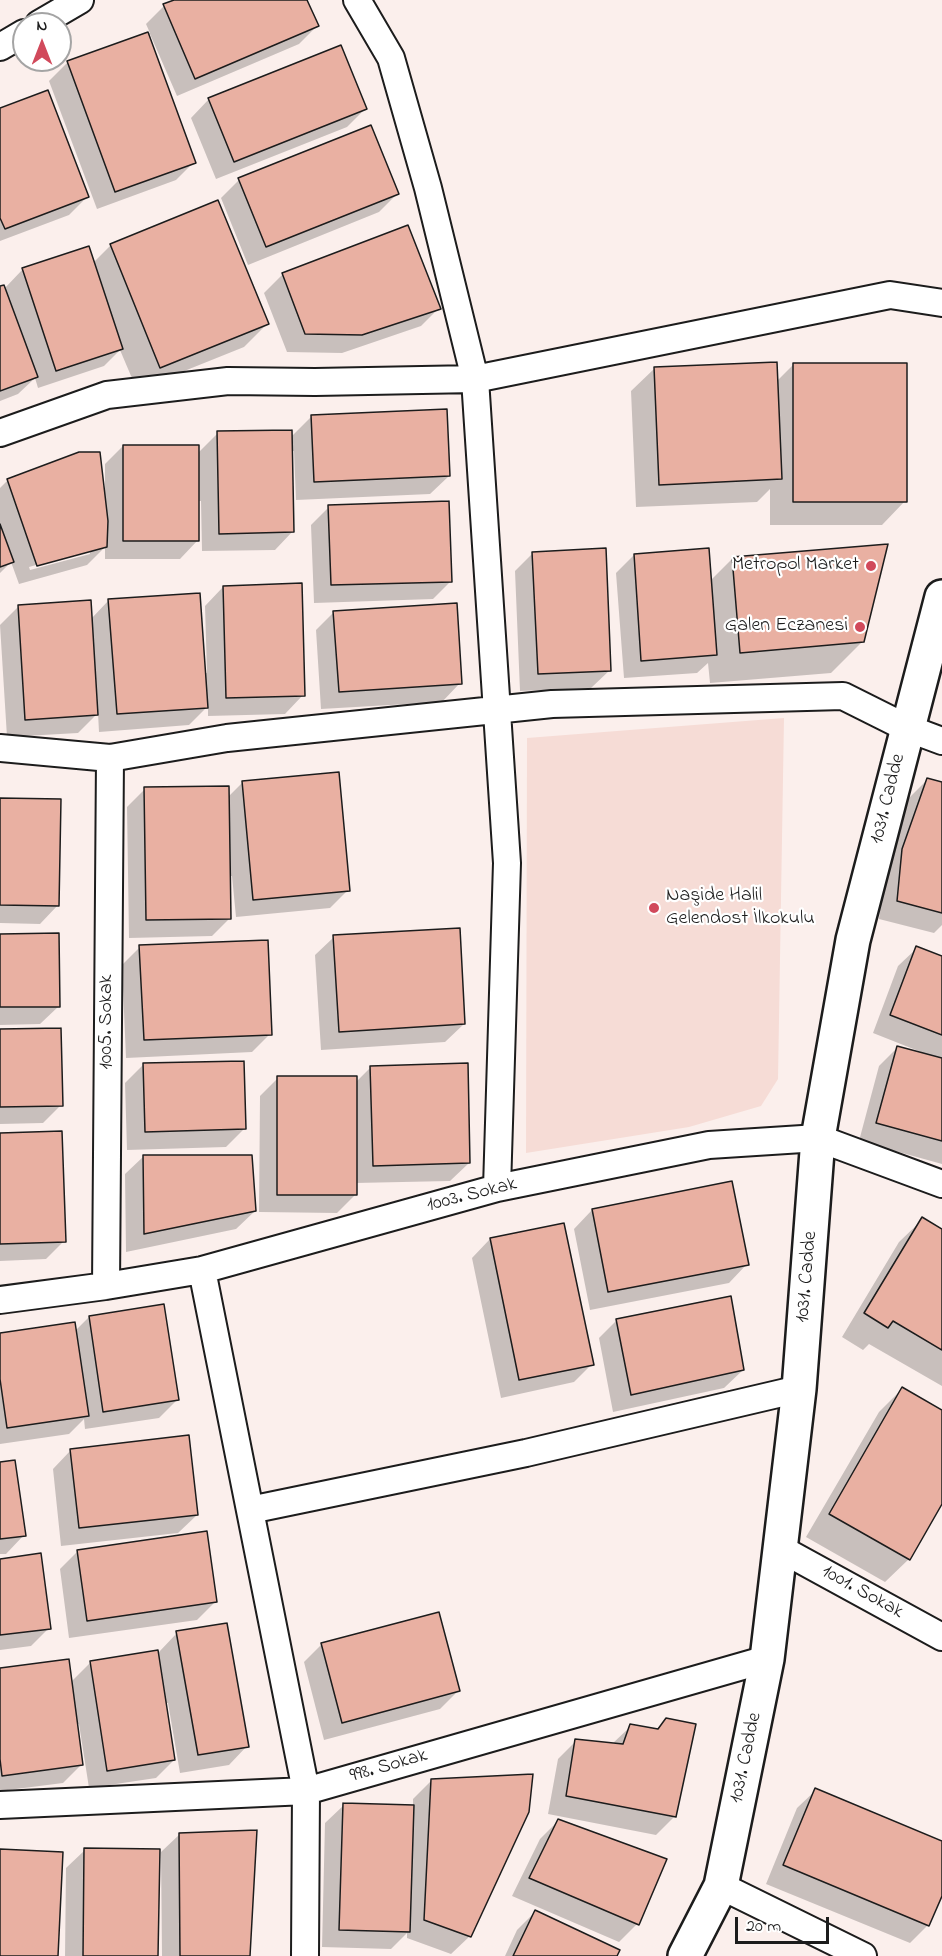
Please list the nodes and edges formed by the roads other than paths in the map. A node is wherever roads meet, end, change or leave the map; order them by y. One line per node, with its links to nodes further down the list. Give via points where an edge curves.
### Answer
1 (80, 0): 3 (street)
2 (357, 0): 5 (street, via 391,58)
3 (60, 12)
4 (942, 303): 5 (street, via 890,295)
5 (475, 379): 6 (street, via 228,381 107,395); 8 (street)
6 (0, 433)
7 (942, 597): 9 (street, 1031. Cadde)
8 (496, 710): 9 (street, via 552,704 843,696); 12 (street, via 227,738); 15 (street, via 507,863)
9 (907, 728): 10 (street); 13 (street, 1031. Cadde, via 853,940)
10 (942, 741)
11 (0, 748): 12 (street)
12 (110, 758): 17 (street, 1005. Sokak)
13 (818, 1138): 14 (street, 1003. Sokak); 15 (street, 1003. Sokak, via 709,1145); 19 (street, 1031. Cadde)
14 (942, 1184)
15 (497, 1188): 16 (street, 1003. Sokak)
16 (202, 1270): 17 (street, 1003. Sokak); 20 (street)
17 (106, 1286): 18 (street, 1003. Sokak)
18 (0, 1300)
19 (799, 1389): 20 (street, via 526,1453); 21 (street, 1031. Cadde)
20 (250, 1509): 24 (street)
21 (781, 1549): 22 (street, 1001. Sokak); 23 (street, 1031. Cadde)
22 (942, 1637)
23 (767, 1659): 24 (street, 998. Sokak); 26 (street, 1031. Cadde)
24 (306, 1791): 25 (street, 998. Sokak); 27 (street)
25 (0, 1805)
26 (721, 1886): 28 (street, 1031. Cadde); 29 (street)
27 (305, 1956)
28 (685, 1956)
29 (862, 1956)

